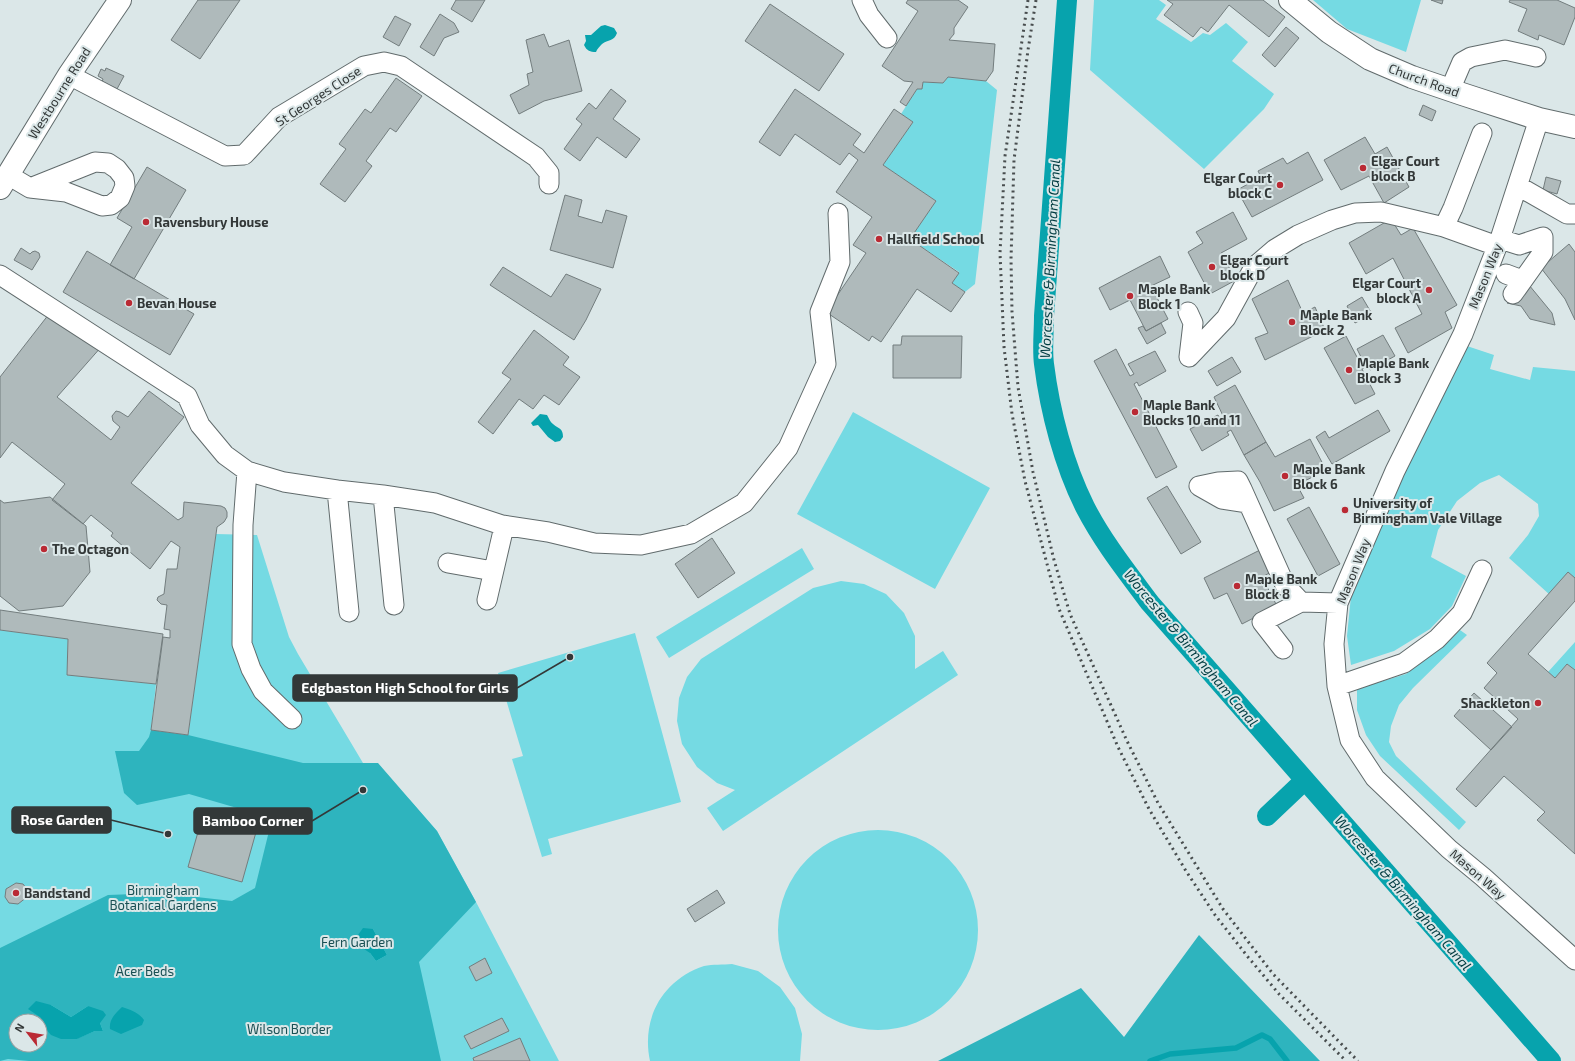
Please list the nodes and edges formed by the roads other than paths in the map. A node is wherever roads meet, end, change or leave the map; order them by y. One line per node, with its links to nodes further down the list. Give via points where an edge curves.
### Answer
1 (120, 0): 6 (main road, Westbourne Road)
2 (862, 0): 4 (street, via 869,15)
3 (1290, 0): 7 (main road, Church Road, via 1329,32 1370,59)
4 (887, 38)
5 (1536, 57): 7 (street, via 1505,50 1471,57 1462,62)
6 (69, 75): 11 (main road, Westbourne Road); 12 (street, St Georges Close, via 225,156 244,154 279,118 364,66 384,62 401,66 500,142 536,157 549,173)
7 (1450, 90): 8 (main road, Church Road)
8 (1539, 119): 9 (main road, Church Road); 13 (street, Mason Way)
9 (1575, 127)
10 (1482, 133): 17 (street)
11 (4, 182): 14 (street)
12 (549, 184)
13 (1518, 186): 16 (street, via 1567,214); 18 (street, Mason Way)
14 (30, 188)
15 (838, 213): 26 (street, via 840,262 820,312 826,364 788,448 744,503 691,534 640,545 594,543)
16 (1575, 214)
17 (1444, 226): 18 (street); 21 (street, via 1381,212 1355,213 1298,235 1275,249 1254,267 1226,318)
18 (1498, 242): 20 (street, via 1520,245 1543,238 1543,252); 32 (street, Mason Way, via 1463,334 1395,471)
19 (0, 275): 22 (street, via 187,396 200,426 225,455)
20 (1517, 280)
21 (1210, 335): 21 (street, via 1189,357 1191,318)
22 (247, 470): 23 (street, via 284,482); 37 (street, via 243,525 242,644 263,691)
23 (337, 490): 24 (street); 34 (street)
24 (384, 495): 26 (street, via 435,503); 33 (street)
25 (1248, 503): 31 (street, via 1285,585)
26 (502, 525): 29 (street, via 503,531)
27 (448, 563): 29 (street)
28 (1482, 570): 36 (street, via 1462,613 1437,639 1404,663)
29 (493, 571): 30 (street)
30 (487, 600)
31 (1301, 602): 32 (street); 35 (street, via 1262,622)
32 (1338, 603): 36 (street, Mason Way, via 1334,644)
33 (394, 604)
34 (349, 612)
35 (1283, 649)
36 (1337, 686): 38 (street, Mason Way, via 1350,740 1375,778 1449,849)
37 (292, 719)
38 (1575, 960)

